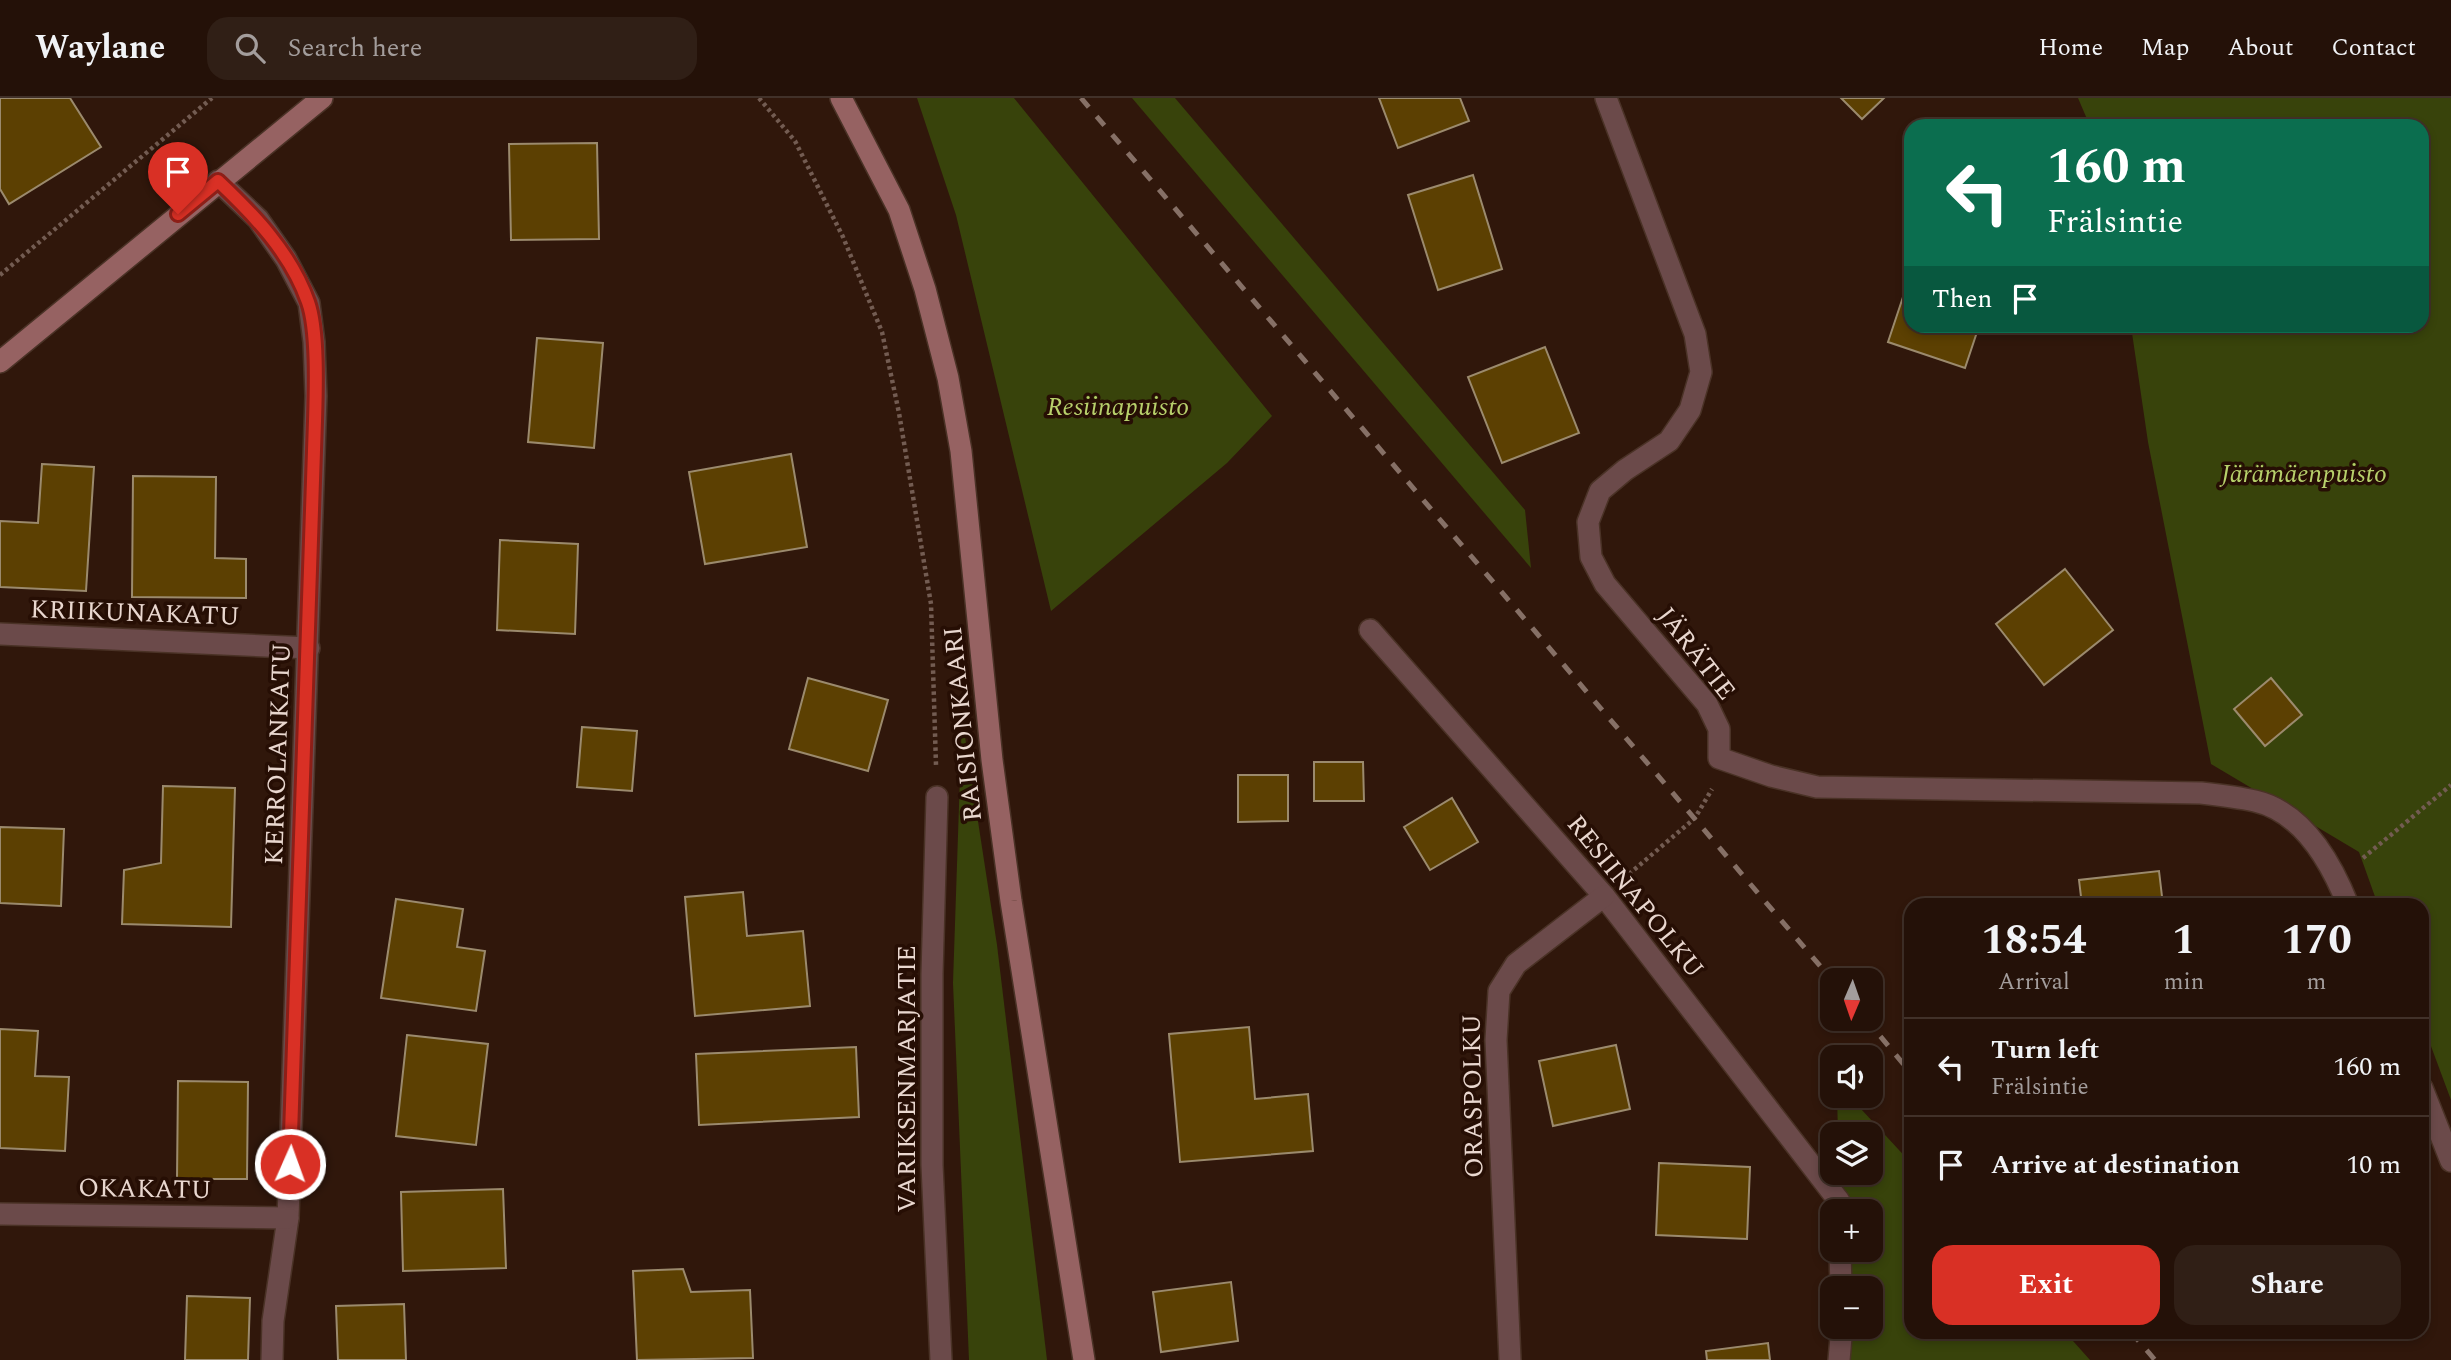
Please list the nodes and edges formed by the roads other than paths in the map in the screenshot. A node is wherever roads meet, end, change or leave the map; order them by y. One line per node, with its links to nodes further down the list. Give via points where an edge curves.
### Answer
1 (321, 98): 4 (main road)
2 (841, 98): 20 (main road, RAISIONKAARI, via 899,210 948,378 961,451 1011,901)
3 (1606, 98): 11 (street, JÄRÄTIE, via 1695,334 1701,372 1690,410 1669,441 1600,491 1588,523 1591,556 1605,584 1707,704 1719,729 1719,758 1817,787 2201,793 2257,801 2288,814 2312,839)
4 (218, 181): 5 (main road); 8 (street, KERROLANKATU, via 258,219 309,303 316,396)
5 (0, 362)
6 (1370, 630): 10 (street, RESIINAPOLKU)
7 (0, 634): 8 (street, KRIIKUNAKATU)
8 (309, 648): 16 (street, KERROLANKATU)
9 (937, 797): 19 (street, VARIKSENMARJATIE, via 932,1165)
10 (1604, 896): 14 (street, RESIINAPOLKU); 21 (street, ORASPOLKU, via 1516,964 1499,991 1496,1041)
11 (2345, 898)
12 (2429, 1106): 13 (street)
13 (2451, 1161)
14 (1837, 1199)
15 (0, 1214): 16 (street, OKAKATU)
16 (288, 1218): 18 (street, KERROLANKATU)
17 (1841, 1339): 22 (street)
18 (272, 1360)
19 (941, 1360)
20 (1084, 1360)
21 (1510, 1360)
22 (1839, 1360)

